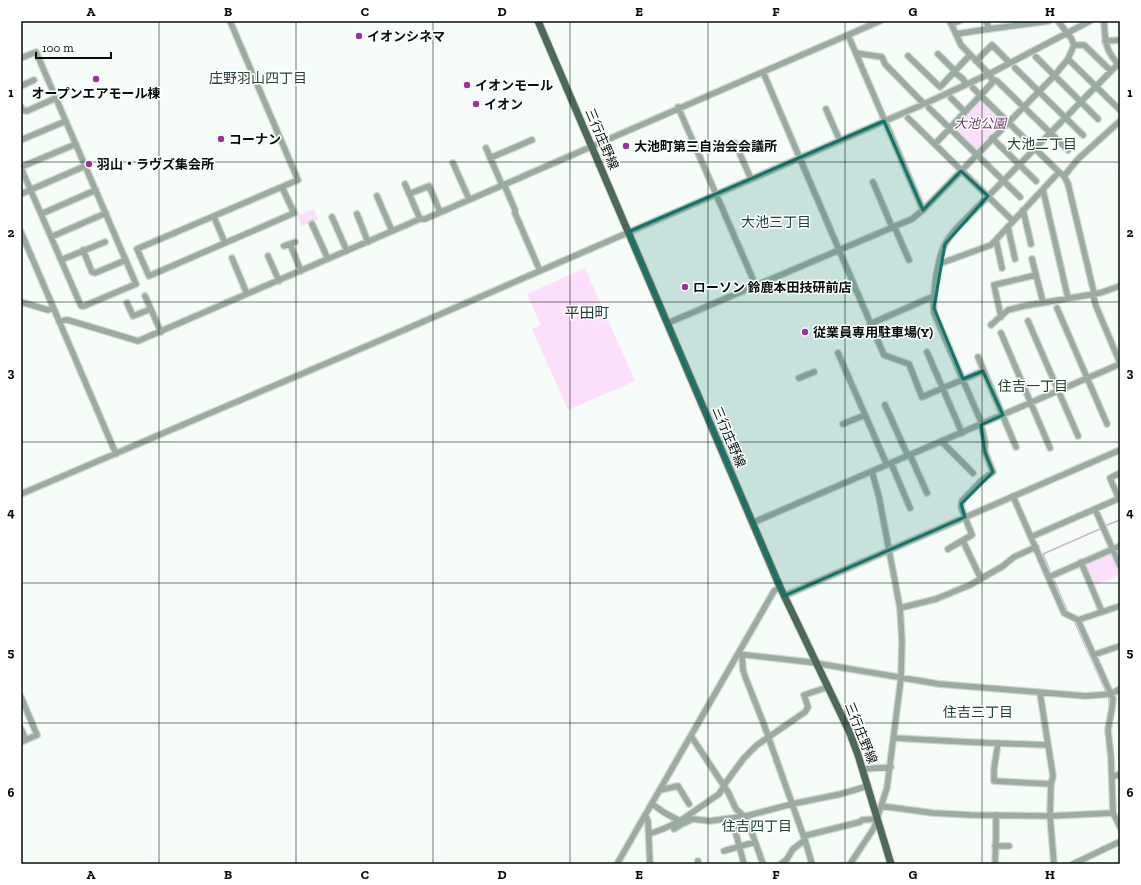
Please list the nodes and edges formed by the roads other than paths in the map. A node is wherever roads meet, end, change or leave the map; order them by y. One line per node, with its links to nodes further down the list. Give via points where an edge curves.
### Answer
1 (230, 21): 92 (street, via 298,180)
2 (538, 21): 72 (main road, 三行庄野線)
3 (880, 21): 14 (street)
4 (958, 21): 11 (street)
5 (986, 21): 12 (street)
6 (1049, 21): 10 (street)
7 (1058, 21): 13 (street)
8 (1090, 21): 13 (street)
9 (1104, 21): 17 (street)
10 (1026, 22): 12 (street)
11 (950, 23): 15 (street)
12 (989, 29): 15 (street)
13 (1067, 33): 18 (street); 29 (street)
14 (848, 34): 19 (street); 34 (street)
15 (956, 34): 21 (street)
16 (1120, 40): 17 (street)
17 (1105, 41): 25 (street)
18 (1074, 45): 27 (street); 33 (street, via 1084,45)
19 (856, 53): 47 (street, via 882,57 885,64); 59 (street)
20 (938, 54): 32 (street)
21 (970, 55): 28 (street); 32 (street)
22 (908, 56): 32 (street, via 940,87)
23 (1036, 57): 36 (street)
24 (21, 58): 44 (street, via 36,52)
25 (1113, 58): 26 (street); 30 (street)
26 (1120, 58)
27 (1068, 59): 36 (street); 40 (street)
28 (976, 61): 29 (street, via 992,45); 35 (street)
29 (1010, 63): 35 (street)
30 (1119, 65): 33 (street)
31 (1015, 68): 42 (street)
32 (955, 71): 38 (street)
33 (1111, 71): 40 (street)
34 (763, 72): 50 (street); 78 (street)
35 (990, 76): 38 (street); 43 (street, via 992,83); 48 (street)
36 (1054, 76): 42 (street); 46 (street)
37 (34, 80): 39 (street)
38 (966, 84): 47 (street)
39 (21, 86)
40 (1096, 86): 46 (street); 53 (street)
41 (973, 88): 43 (street)
42 (1038, 91): 48 (street); 56 (street)
43 (980, 96): 54 (street); 61 (street)
44 (56, 98): 49 (street, via 26,111); 58 (street)
45 (951, 98): 54 (street)
46 (1081, 102): 56 (street); 57 (street)
47 (924, 104): 59 (street)
48 (1023, 106): 61 (street); 63 (street)
49 (21, 107)
50 (678, 108): 72 (street); 98 (street)
51 (929, 108): 62 (street)
52 (826, 109): 68 (street)
53 (1120, 110)
54 (965, 112): 62 (street)
55 (908, 118): 71 (street)
56 (1065, 118): 63 (street); 64 (street)
57 (1098, 119)
58 (66, 121): 66 (street); 70 (street)
59 (884, 121): 68 (street); 103 (street)
60 (1120, 121): 85 (street, via 1078,159)
61 (1007, 122): 65 (street); 74 (street)
62 (950, 128): 71 (street); 76 (street)
63 (1050, 133): 74 (street); 75 (street)
64 (1083, 135)
65 (992, 138): 76 (street); 80 (street)
66 (21, 140)
67 (532, 140): 77 (street)
68 (840, 141): 78 (street)
69 (735, 143): 86 (street)
70 (76, 144): 81 (street); 82 (street)
71 (935, 144): 83 (street)
72 (592, 145): 91 (street); 118 (main road, 三行庄野線)
73 (486, 148): 77 (street)
74 (1035, 149): 80 (street); 84 (street)
75 (1068, 150)
76 (977, 154): 83 (street); 87 (street)
77 (490, 158): 91 (street)
78 (800, 158): 86 (street); 127 (street)
79 (453, 163): 102 (street)
80 (1019, 165): 87 (street); 88 (street)
81 (86, 166): 93 (street); 94 (street)
82 (21, 168): 93 (street)
83 (961, 170): 100 (street); 103 (street)
84 (1059, 172): 85 (street); 95 (street)
85 (1064, 176): 146 (street)
86 (751, 179): 98 (street)
87 (1003, 181): 100 (street); 101 (street)
88 (1036, 181)
89 (873, 182): 114 (street)
90 (405, 184): 97 (street)
91 (503, 184): 102 (street); 140 (street)
92 (282, 187): 109 (street); 123 (street, via 294,213)
93 (30, 190): 96 (street); 107 (street)
94 (96, 190): 106 (street); 107 (street)
95 (1043, 190): 104 (street); 149 (street)
96 (21, 194)
97 (409, 194): 105 (street, via 429,186); 111 (street)
98 (716, 194): 118 (street); 143 (street)
99 (377, 196): 116 (street)
100 (988, 196): 112 (street); 137 (street, via 948,238)
101 (1020, 198)
102 (469, 199): 105 (street)
103 (923, 210): 114 (street, via 912,219)
104 (1023, 210): 112 (street); 125 (street)
105 (440, 212): 111 (street)
106 (106, 213): 119 (street); 135 (street)
107 (41, 214): 119 (street)
108 (357, 214): 122 (street)
109 (214, 217): 123 (street); 123 (street, via 137,249 149,276)
110 (332, 217): 128 (street)
111 (420, 219): 116 (street)
112 (1013, 221): 115 (street)
113 (312, 224): 131 (street)
114 (893, 227): 127 (street); 136 (street)
115 (1008, 227): 120 (street); 132 (street)
116 (392, 231): 122 (street)
117 (21, 232): 153 (street)
118 (628, 232): 140 (street); 159 (main road, 三行庄野線)
119 (51, 237): 134 (street)
120 (996, 240): 137 (street, via 991,245); 138 (street)
121 (105, 242): 126 (street)
122 (368, 242): 128 (street)
123 (225, 243)
124 (290, 244): 139 (street)
125 (1031, 244)
126 (83, 250): 134 (street); 135 (street, via 92,272 95,273)
127 (839, 250): 143 (street); 160 (street)
128 (346, 251): 131 (street)
129 (268, 256): 142 (street)
130 (232, 258): 145 (street)
131 (328, 259): 139 (street)
132 (1015, 259)
133 (1032, 259): 141 (street)
134 (61, 260): 135 (street, via 80,306 84,306 136,284)
135 (126, 260)
136 (909, 260)
137 (939, 264): 148 (street)
138 (1002, 268)
139 (301, 271): 142 (street)
140 (540, 271): 188 (street)
141 (1036, 275): 151 (street); 156 (street, via 994,285)
142 (279, 281): 145 (street)
143 (756, 286): 159 (street)
144 (1120, 286): 146 (street)
145 (247, 294): 162 (street)
146 (1094, 294): 149 (street); 167 (street, via 1096,306)
147 (145, 296): 155 (street)
148 (934, 296): 160 (street); 171 (street, via 934,313)
149 (1068, 298): 151 (street)
150 (21, 302): 153 (street, via 48,310)
151 (1043, 302): 156 (street, via 1008,310)
152 (127, 303): 155 (street, via 133,316)
153 (53, 308): 158 (street)
154 (1057, 308): 172 (street)
155 (151, 309): 162 (street)
156 (1001, 317): 161 (street)
157 (1028, 321): 174 (street)
158 (59, 322): 162 (street, via 68,320 138,341); 188 (street)
159 (668, 323): 201 (main road, 三行庄野線)
160 (870, 324): 173 (street, via 884,355 908,364 922,397)
161 (991, 325)
162 (161, 332)
163 (1001, 333): 175 (street)
164 (927, 352): 173 (street)
165 (838, 353): 177 (street)
166 (978, 358): 168 (street)
167 (1120, 364): 172 (street)
168 (983, 371): 171 (street); 178 (street)
169 (814, 372): 170 (street)
170 (799, 378)
171 (963, 379): 173 (street); 181 (street)
172 (1087, 379): 174 (street); 180 (street)
173 (943, 388): 182 (street)
174 (1059, 391): 175 (street); 183 (street)
175 (1030, 403): 178 (street); 186 (street)
176 (885, 405): 189 (street)
177 (865, 415): 179 (street); 190 (street)
178 (1003, 415): 181 (street); 185 (street)
179 (843, 424)
180 (1107, 424)
181 (982, 425): 182 (street); 200 (street, via 985,452 993,472 962,501 961,507)
182 (962, 433): 184 (street)
183 (1078, 436)
184 (942, 442): 189 (street); 193 (street)
185 (1016, 447)
186 (1050, 448)
187 (1120, 450): 196 (street)
188 (116, 454): 195 (street)
189 (909, 456): 190 (street); 194 (street)
190 (889, 464): 191 (street); 198 (street)
191 (872, 472): 201 (street); 208 (street)
192 (1120, 473): 197 (street, via 1110,478)
193 (973, 474)
194 (927, 493)
195 (21, 494)
196 (1013, 496): 200 (street); 202 (street)
197 (1119, 498): 199 (street)
198 (910, 508)
199 (1095, 509): 202 (street); 207 (street)
200 (965, 517): 203 (street, via 972,535); 208 (street)
201 (752, 523): 213 (main road, 三行庄野線)
202 (1031, 537): 205 (street)
203 (963, 541): 206 (street); 212 (street)
204 (1120, 546): 207 (street)
205 (1036, 547): 211 (street); 212 (street, via 1014,557)
206 (948, 549)
207 (1113, 549): 209 (street); 210 (street)
208 (889, 550): 214 (street); 216 (street)
209 (1081, 562): 211 (street); 217 (street)
210 (1120, 566)
211 (1049, 577): 218 (street, via 1064,614)
212 (981, 579): 216 (street, via 936,599)
213 (780, 587): 214 (main road, 三行庄野線); 220 (street, via 774,591)
214 (784, 596): 222 (main road, 三行庄野線)
215 (1120, 606): 217 (street)
216 (900, 608): 223 (street)
217 (1102, 612): 218 (street)
218 (1078, 620): 221 (street)
219 (1120, 646): 221 (street)
220 (740, 654): 222 (street); 230 (street); 231 (street, via 746,679)
221 (1093, 655): 227 (street)
222 (817, 664): 223 (street); 224 (main road, 三行庄野線)
223 (900, 678): 226 (street); 232 (street)
224 (828, 687): 231 (street, via 804,695 808,707 805,712); 237 (main road, 三行庄野線, via 849,731)
225 (1120, 689): 227 (street)
226 (1040, 693): 227 (street, via 1085,696); 235 (street)
227 (1111, 694): 239 (street, via 1112,708 1108,730)
228 (21, 697): 233 (street, via 38,735)
229 (21, 729): 233 (street)
230 (691, 736): 241 (street); 243 (street)
231 (769, 737): 241 (street, via 747,754); 246 (street)
232 (894, 738): 234 (street); 236 (street)
233 (23, 741)
234 (998, 743): 235 (street); 240 (street, via 994,781)
235 (1047, 745): 240 (street, via 1053,776)
236 (891, 767): 237 (street); 247 (street)
237 (863, 769): 242 (main road, 三行庄野線)
238 (1120, 774): 239 (street)
239 (1112, 777): 248 (street)
240 (1051, 784): 252 (street)
241 (724, 785): 251 (street, via 736,809); 255 (street, via 720,794)
242 (868, 786): 246 (street); 253 (main road, 三行庄野線)
243 (660, 790): 244 (street); 245 (street, via 678,786)
244 (652, 804): 249 (street); 255 (street)
245 (689, 804)
246 (792, 804): 251 (street); 259 (street)
247 (881, 806): 250 (street, via 933,813); 253 (street)
248 (1113, 813): 252 (street); 256 (street)
249 (645, 815): 258 (street); 266 (street)
250 (996, 815): 252 (street); 262 (street)
251 (745, 816): 254 (street); 260 (street)
252 (1050, 816): 275 (street)
253 (877, 817): 259 (street); 272 (street, via 874,828); 273 (main road, 三行庄野線)
254 (732, 819): 255 (street, via 693,819); 264 (street)
255 (681, 822): 257 (street); 258 (street)
256 (1120, 827)
257 (674, 829)
258 (649, 834): 267 (street)
259 (804, 838): 270 (street); 271 (street)
260 (755, 842): 264 (street); 269 (street)
261 (1119, 842): 276 (street)
262 (995, 846): 263 (street); 274 (street)
263 (1009, 846)
264 (738, 847): 265 (street); 268 (street)
265 (724, 851)
266 (617, 864)
267 (650, 864)
268 (744, 864)
269 (763, 864)
270 (781, 864)
271 (812, 864)
272 (850, 864)
273 (891, 864)
274 (995, 864)
275 (1054, 864)
276 (1073, 864)

